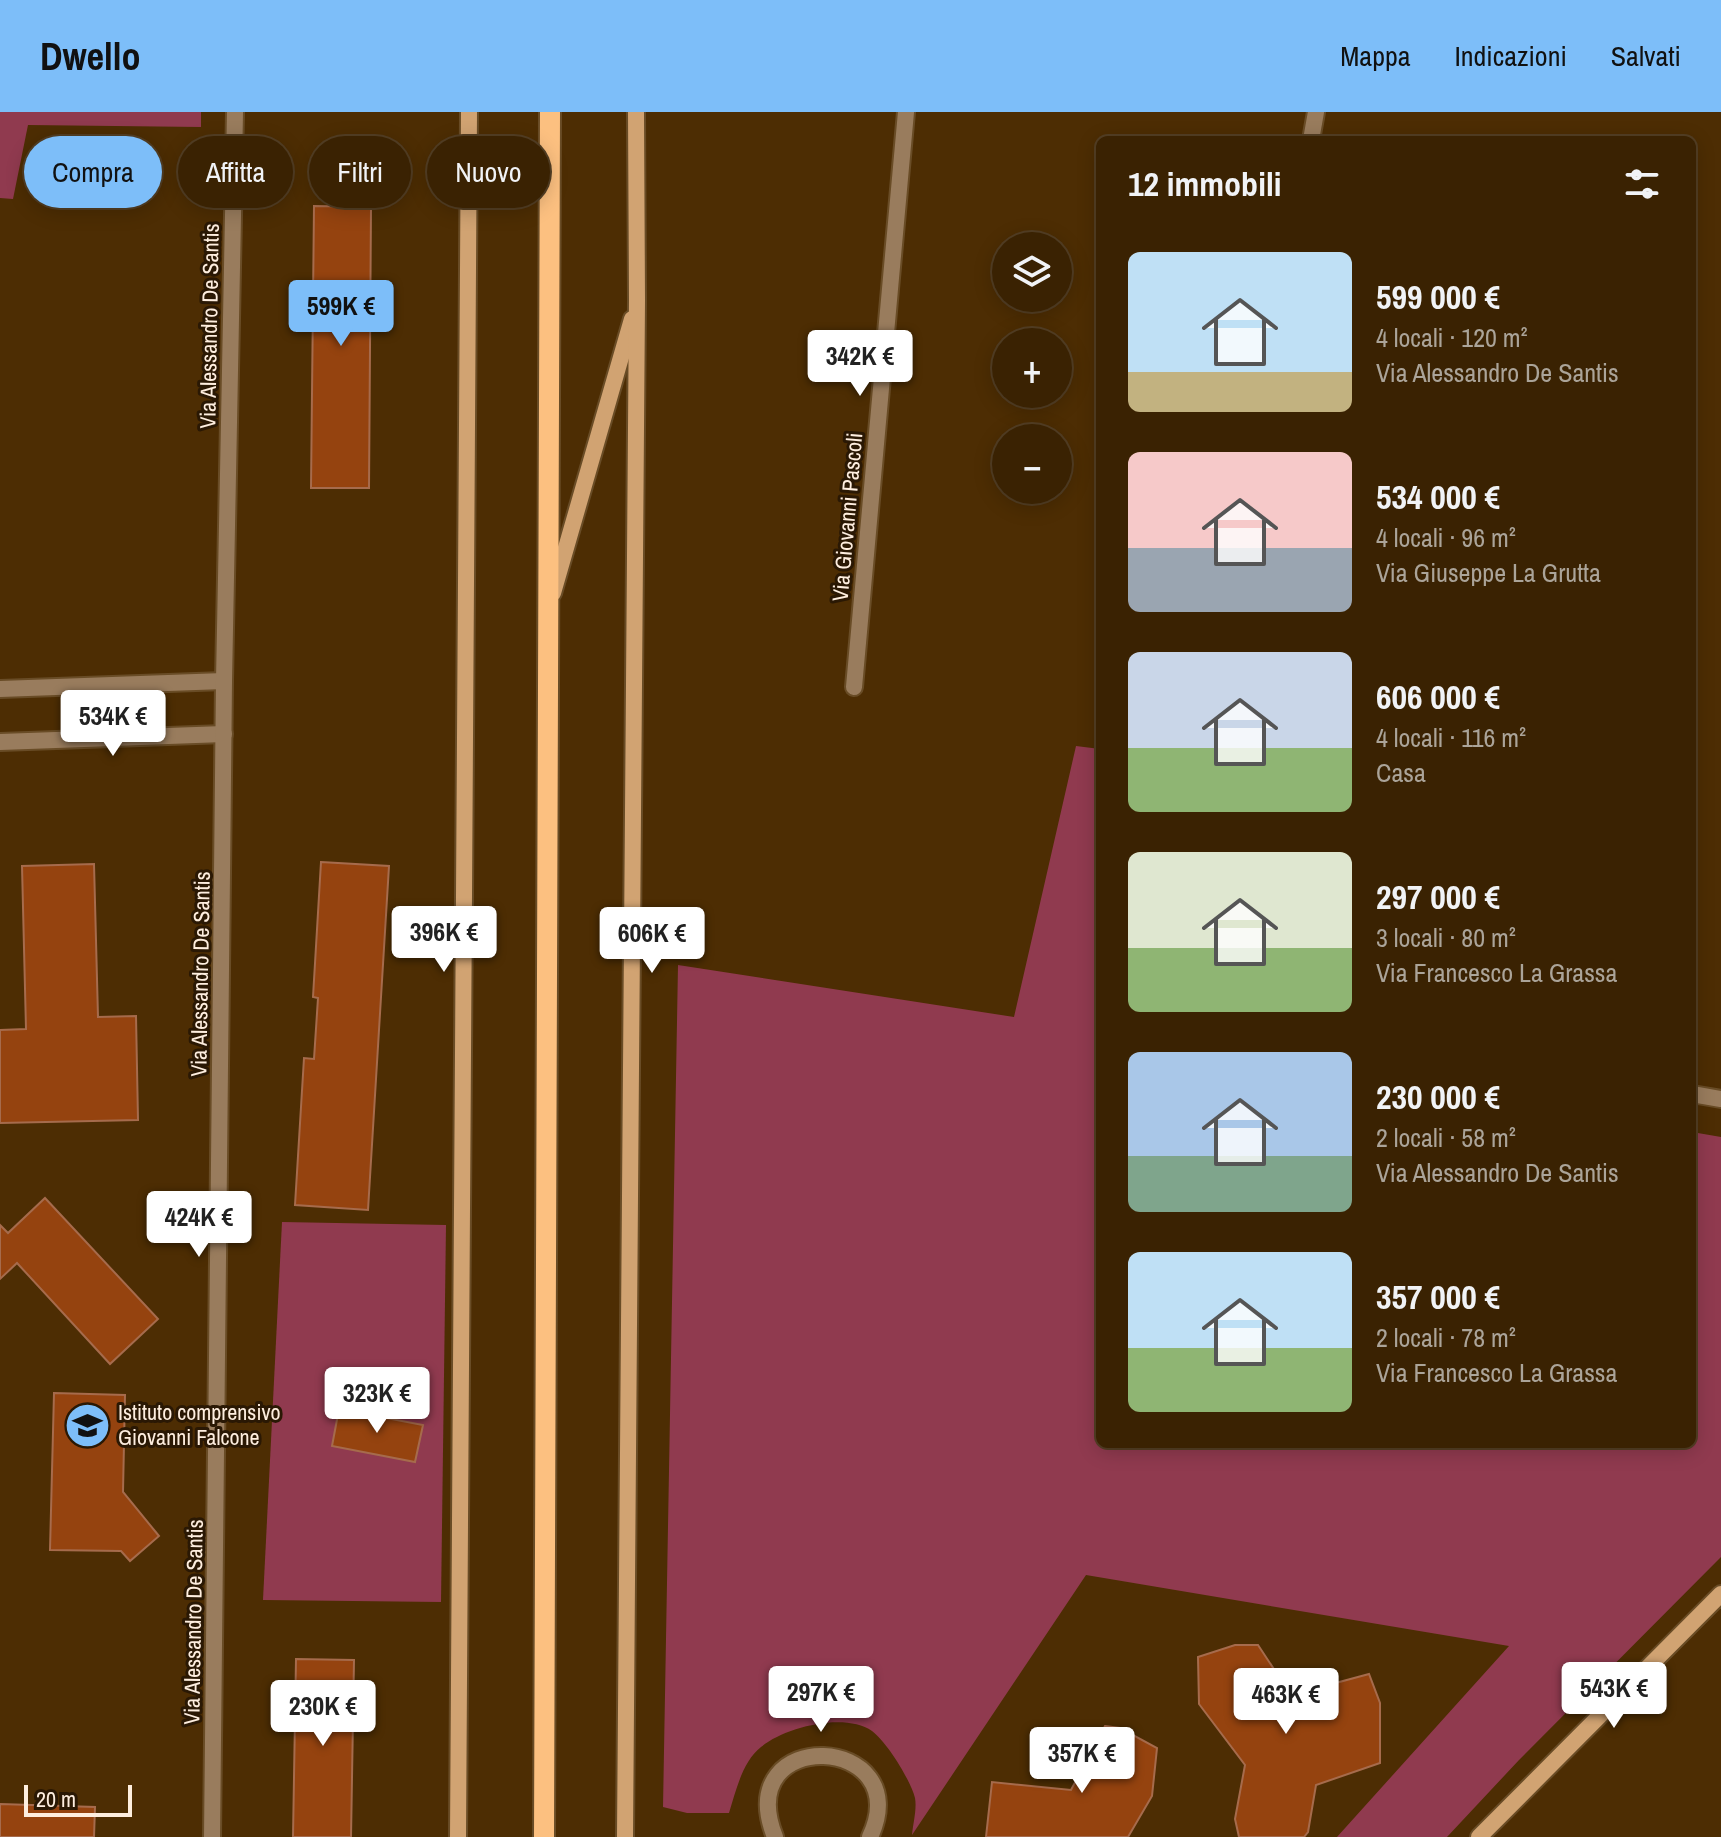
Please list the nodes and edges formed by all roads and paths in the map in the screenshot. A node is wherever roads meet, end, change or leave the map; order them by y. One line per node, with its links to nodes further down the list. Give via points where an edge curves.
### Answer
1 (235, 112): 10 (street, Via Alessandro De Santis)
2 (469, 112): 20 (street)
3 (550, 112): 9 (main road)
4 (636, 112): 8 (street)
5 (906, 112): 11 (street, Via Giovanni Pascoli)
6 (1316, 112): 7 (street)
7 (1312, 136)
8 (637, 300): 9 (street); 22 (street)
9 (549, 606): 21 (main road)
10 (224, 681): 12 (street); 13 (street, Via Alessandro De Santis)
11 (854, 687)
12 (0, 689)
13 (224, 734): 14 (street); 19 (street, Via Alessandro De Santis)
14 (0, 742)
15 (1696, 1095): 16 (street)
16 (1721, 1099)
17 (1721, 1594): 24 (street)
18 (872, 1836): 23 (street, via 877,1798 869,1780 856,1765 821,1754 785,1768 774,1783 767,1802)
19 (212, 1837)
20 (458, 1837)
21 (544, 1837)
22 (625, 1837)
23 (775, 1837)
24 (1479, 1837)

